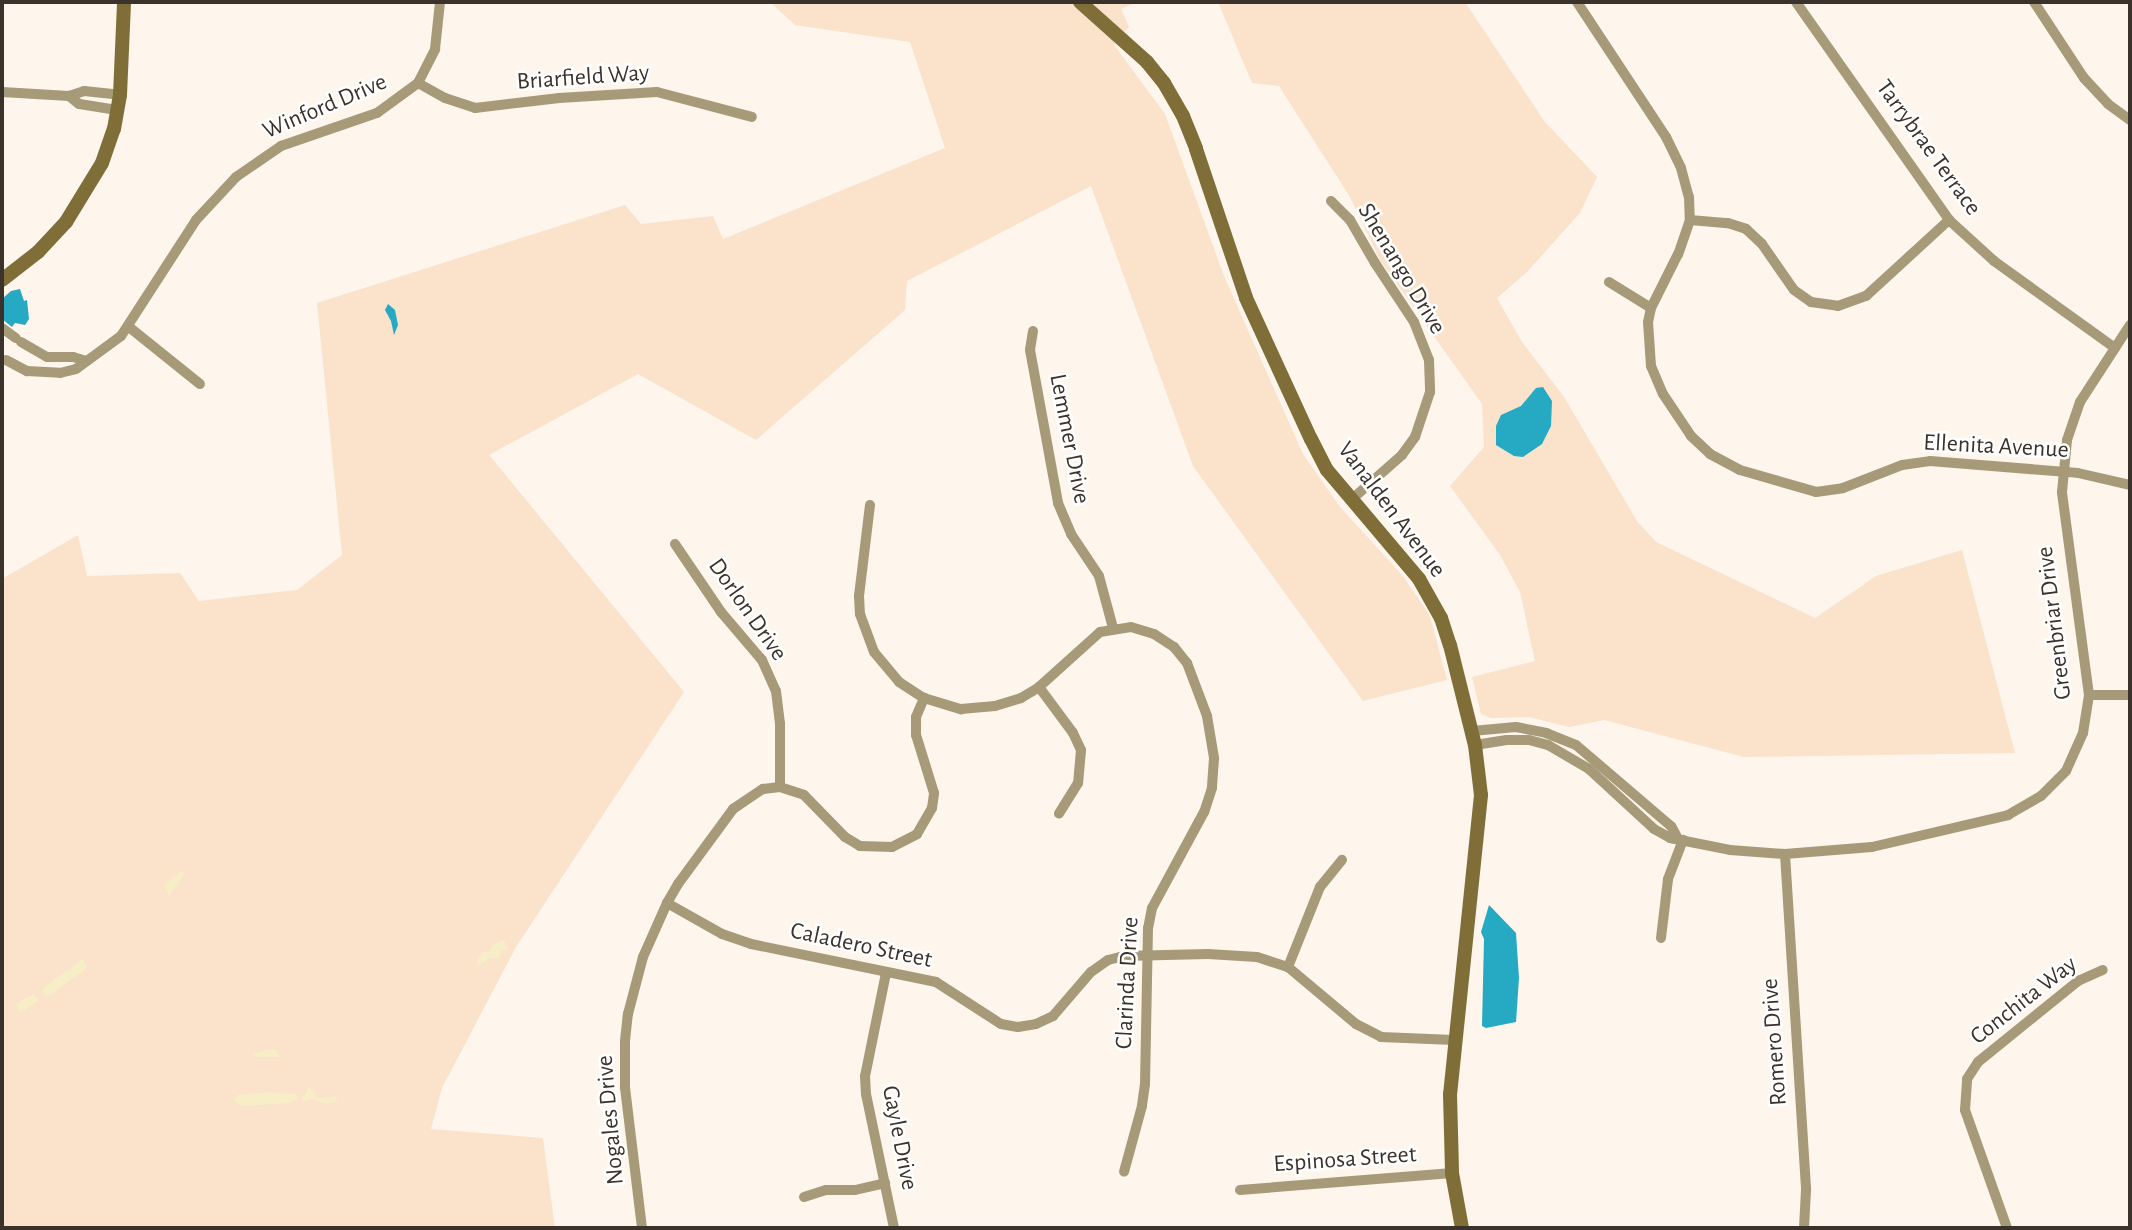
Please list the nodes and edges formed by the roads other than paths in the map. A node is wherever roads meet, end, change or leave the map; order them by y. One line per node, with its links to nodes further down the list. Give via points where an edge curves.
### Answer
1 (124, 2): 9 (main road)
2 (440, 2): 7 (street, Winford Drive, via 435,49)
3 (1080, 2): 28 (main road, Vanalden Avenue, via 1147,62 1183,116 1246,298 1327,470)
4 (1577, 2): 13 (street, Ellenita Avenue, via 1666,137 1686,187)
5 (1797, 2): 14 (street, Tarrybrae Terrace)
6 (2035, 2): 11 (street, via 2084,78)
7 (418, 83): 10 (street, Briarfield Way, via 475,108 657,92); 19 (street, Winford Drive, via 377,113 281,146 236,177 196,220)
8 (2, 92): 9 (street, via 69,96 79,104)
9 (119, 102): 15 (main road, via 108,147 82,200 52,238)
10 (752, 117)
11 (2130, 120)
12 (1331, 201): 28 (street, Shenango Drive, via 1350,220 1414,322 1429,360 1430,392 1415,438)
13 (1690, 220): 14 (street, via 1746,229 1794,290 1811,303 1838,306 1866,296); 17 (street, Ellenita Avenue)
14 (1949, 220): 22 (street, Tarrybrae Terrace, via 1994,261)
15 (2, 280)
16 (1609, 282): 17 (street)
17 (1651, 308): 26 (street, Ellenita Avenue, via 1651,366 1663,394 1691,436 1710,454 1740,470 1816,492 1930,461)
18 (2130, 325): 22 (street, Greenbriar Drive)
19 (129, 327): 24 (street, Winford Drive); 25 (street)
20 (2, 328): 24 (street, via 47,357)
21 (1033, 331): 31 (street, Lemmer Drive, via 1030,350 1058,503 1071,534 1099,576)
22 (2115, 348): 26 (street, Greenbriar Drive, via 2080,401)
23 (6, 360): 24 (street, Winford Drive, via 42,373 76,369)
24 (86, 361)
25 (200, 384)
26 (2062, 473): 27 (street, Ellenita Avenue); 33 (street, Greenbriar Drive)
27 (2130, 485)
28 (1351, 500): 36 (main road, Vanalden Avenue, via 1419,579 1441,618)
29 (870, 505): 35 (street, via 860,614 884,666)
30 (676, 544): 37 (street, Dorlon Drive, via 721,612 762,660 776,691)
31 (1113, 628): 32 (street, via 1089,640); 44 (street, Clarinda Drive, via 1154,634 1174,647 1187,663 1212,733 1212,788 1204,812 1152,908)
32 (1039, 687): 35 (street, via 995,706 961,709); 38 (street, via 1081,750 1078,783)
33 (2089, 695): 34 (street); 40 (street, Greenbriar Drive, via 2083,733 2066,771 2041,796 2008,815 1872,848)
34 (2130, 695)
35 (924, 698): 37 (street, via 915,734 932,779 932,808 926,822 905,842 876,849 860,846 804,795)
36 (1473, 738): 39 (street, via 1516,727 1576,746 1671,826); 48 (main road, Vanalden Avenue, via 1481,795)
37 (780, 787): 42 (street, Nogales Drive, via 763,789 733,808)
38 (1059, 814)
39 (1680, 839): 40 (street, Greenbriar Drive, via 1730,850); 43 (street, via 1668,879)
40 (1785, 854): 57 (street, Romero Drive, via 1806,1190)
41 (1342, 860): 45 (street, via 1320,887)
42 (667, 904): 47 (street, Caladero Street, via 751,944); 54 (street, Nogales Drive, via 643,957 625,1041 625,1087)
43 (1661, 938)
44 (1147, 956): 45 (street, Caladero Street, via 1257,957); 47 (street, Caladero Street, via 1108,960 1091,972 1053,1016 1018,1027 988,1018 936,982); 49 (street, Clarinda Drive, via 1142,1106)
45 (1288, 967): 48 (street, Caladero Street, via 1369,1032 1393,1038)
46 (2103, 970): 58 (street, Conchita Way, via 2078,981 1978,1062 1967,1079 1965,1110)
47 (886, 973): 51 (street, Gayle Drive, via 865,1076 868,1112)
48 (1454, 1040): 50 (main road, Vanalden Avenue)
49 (1124, 1172)
50 (1452, 1173): 52 (street, Espinosa Street); 56 (main road, Vanalden Avenue)
51 (885, 1183): 53 (street); 55 (street, Gayle Drive)
52 (1240, 1190)
53 (804, 1197)
54 (642, 1228)
55 (894, 1228)
56 (1462, 1228)
57 (1804, 1228)
58 (2007, 1228)

